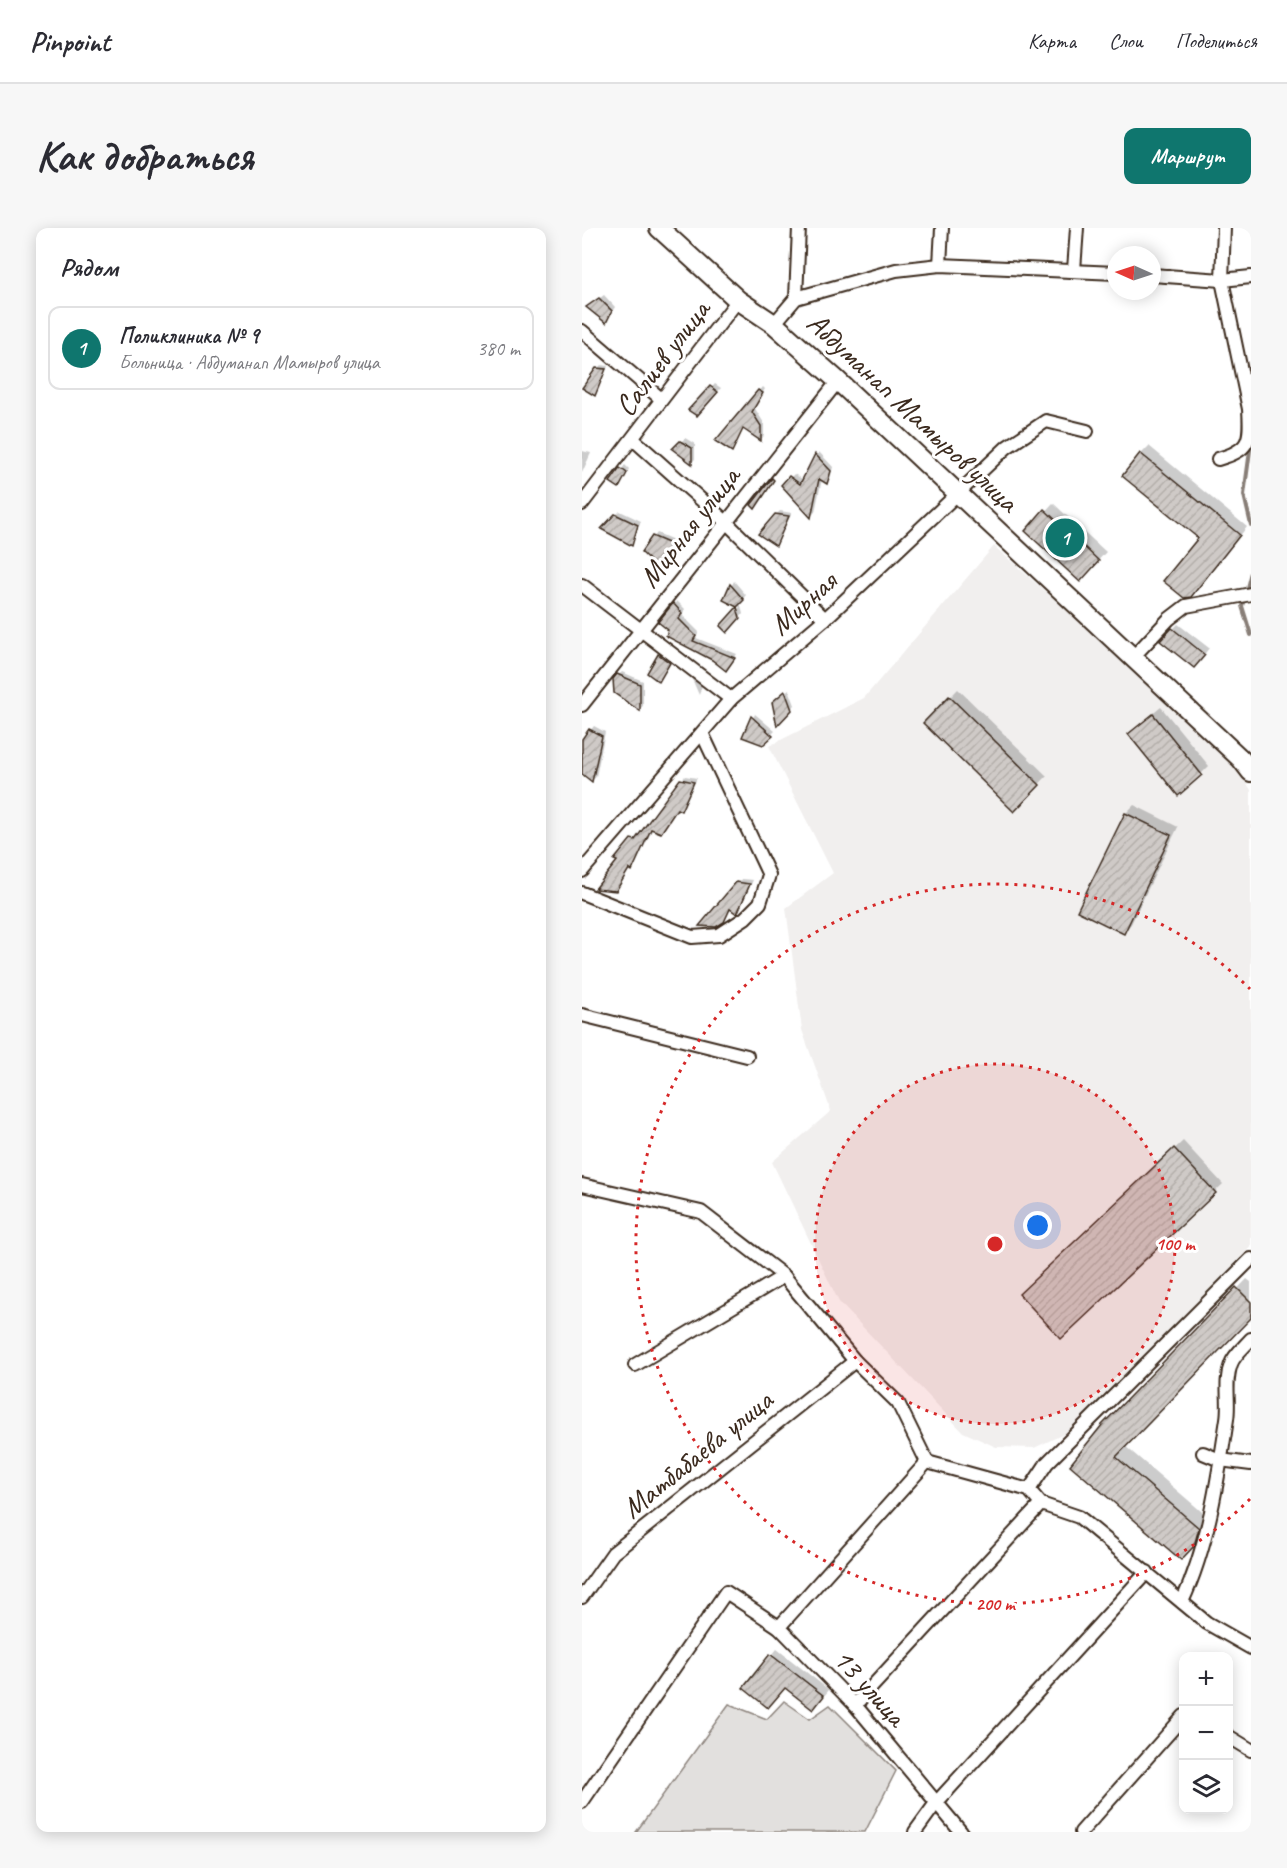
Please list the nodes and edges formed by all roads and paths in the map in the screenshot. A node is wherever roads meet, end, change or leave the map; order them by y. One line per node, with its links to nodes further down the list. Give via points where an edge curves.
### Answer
1 (658, 228): 13 (main road, Абдуманап Мамыров улица)
2 (799, 228): 12 (street)
3 (942, 228): 6 (street)
4 (1077, 228): 7 (street)
5 (1224, 228): 11 (street)
6 (940, 265): 7 (street); 12 (street, via 896,270)
7 (1074, 270): 8 (street)
8 (1107, 272)
9 (1161, 276): 11 (street)
10 (1251, 277): 11 (street)
11 (1222, 280): 20 (street, via 1249,409 1250,431 1238,454)
12 (796, 298): 14 (street)
13 (738, 300): 14 (main road, Абдуманап Мамыров улица); 17 (street, Салиев улица)
14 (774, 324): 16 (main road, Абдуманап Мамыров улица)
15 (582, 331): 17 (street)
16 (838, 381): 21 (main road, Абдуманап Мамыров улица); 23 (street, Мирная улица)
17 (660, 398): 19 (street, Салиев улица)
18 (1087, 430): 21 (street, Мирная, via 1046,421 1007,447)
19 (633, 439): 22 (street, Салиев улица); 23 (street)
20 (1218, 459)
21 (960, 493): 26 (street, Мирная); 28 (main road, Абдуманап Мамыров улица)
22 (582, 504)
23 (725, 521): 26 (street); 27 (street, Мирная улица)
24 (582, 585): 27 (street)
25 (1251, 594): 28 (street, via 1186,606)
26 (825, 619): 29 (street, Мирная)
27 (642, 629): 29 (street); 30 (street, Мирная улица)
28 (1134, 656): 32 (main road, Абдуманап Мамыров улица)
29 (731, 699): 31 (street, Мирная)
30 (582, 705)
31 (702, 733): 33 (street, Мирная); 34 (street, via 769,875 760,903 719,935 692,937)
32 (1251, 772)
33 (582, 871)
34 (582, 893)
35 (582, 1015): 36 (street)
36 (747, 1056)
37 (582, 1185): 39 (street, via 701,1212)
38 (1251, 1259): 47 (street, via 1047,1463)
39 (784, 1276): 41 (street); 42 (street)
40 (1251, 1339): 44 (street, via 1231,1363)
41 (855, 1361): 45 (street, via 898,1404); 50 (street, Матбабаева улица, via 613,1553)
42 (635, 1365)
43 (1203, 1453): 44 (street)
44 (1220, 1460): 46 (street); 51 (street, via 1206,1532)
45 (927, 1462): 47 (street); 52 (street)
46 (1251, 1464)
47 (1029, 1490): 48 (street)
48 (1041, 1504): 49 (street, via 1079,1517); 54 (street)
49 (1147, 1572): 51 (street); 59 (street)
50 (582, 1597)
51 (1182, 1602): 53 (street, via 1207,1623)
52 (778, 1627): 54 (street, 13 улица); 58 (street, 13 улица, via 726,1592)
53 (1251, 1648)
54 (855, 1705): 59 (street, 13 улица)
55 (1179, 1722): 62 (street)
56 (1233, 1739): 57 (street)
57 (1251, 1750)
58 (582, 1802)
59 (936, 1803): 60 (street); 61 (street, 13 улица)
60 (915, 1832)
61 (961, 1832)
62 (1082, 1832)

